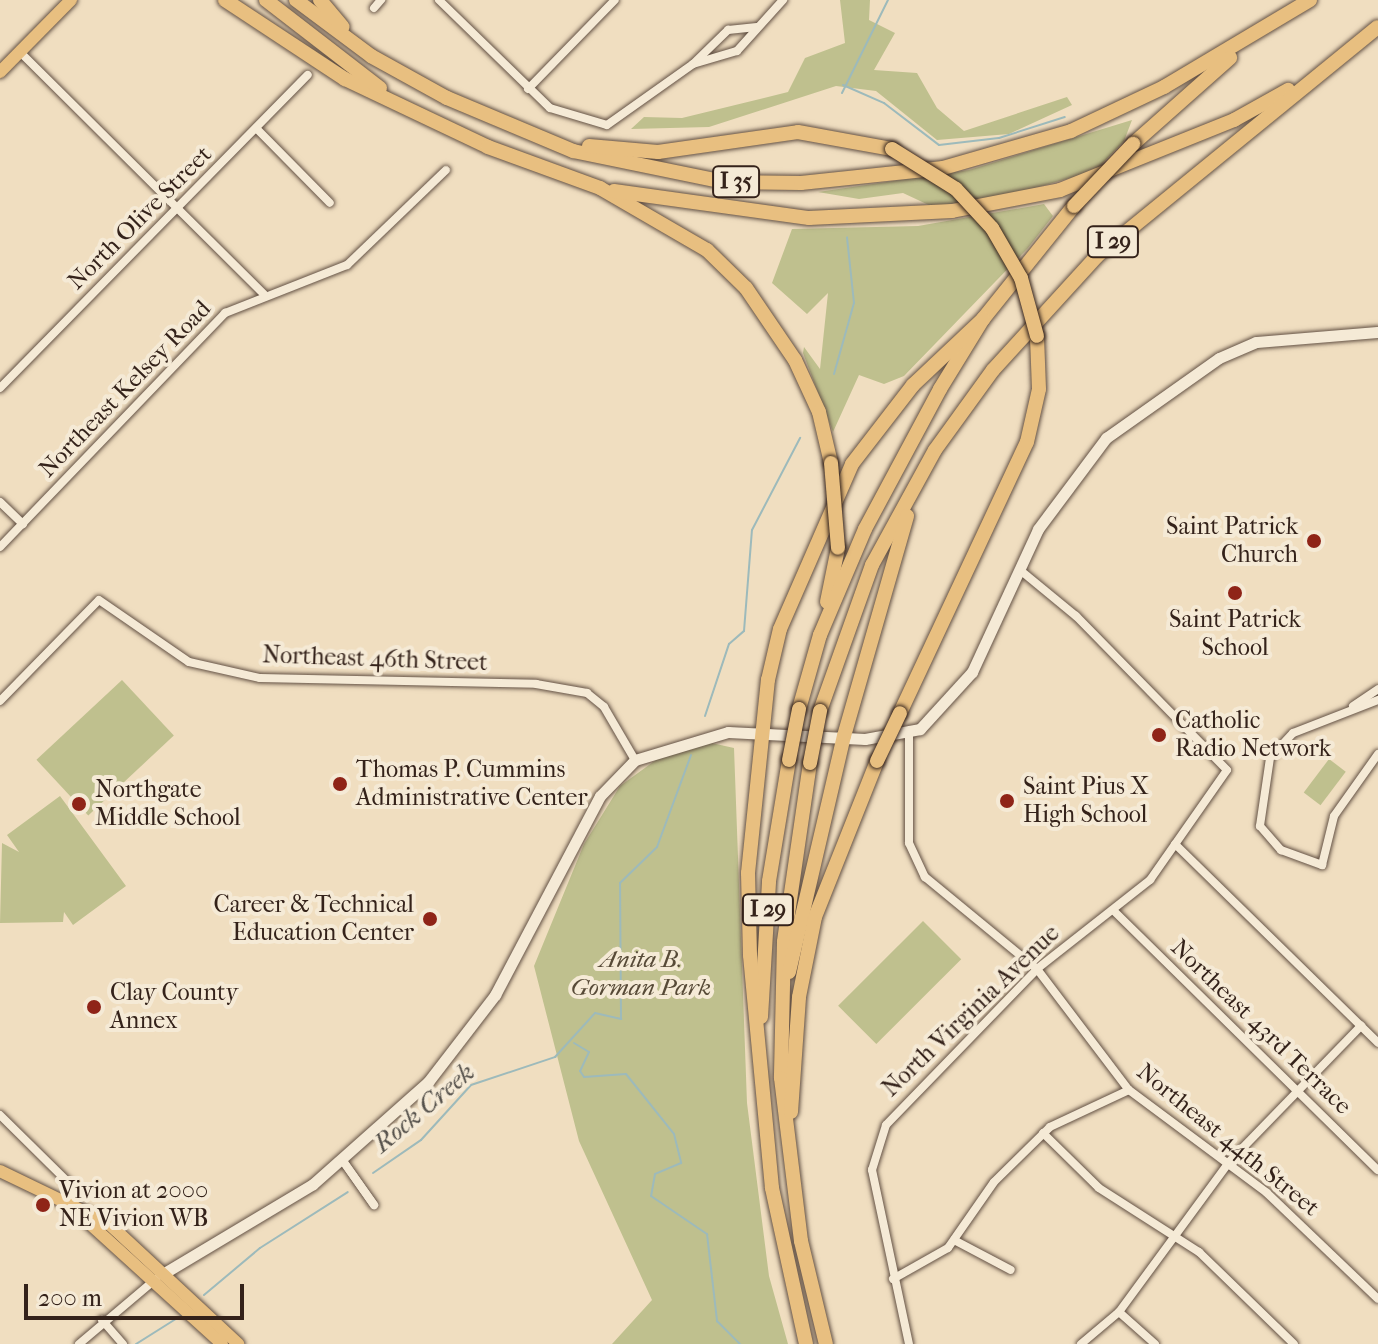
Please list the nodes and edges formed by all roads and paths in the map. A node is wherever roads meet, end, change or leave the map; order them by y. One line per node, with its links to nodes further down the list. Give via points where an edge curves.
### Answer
1 (71, 0): 15 (main road)
2 (225, 0): 22 (highway, via 317,63)
3 (266, 0): 22 (highway, I 35)
4 (296, 0): 16 (highway, I 35)
5 (320, 0): 16 (highway)
6 (381, 0): 11 (street)
7 (439, 0): 21 (street)
8 (615, 0): 21 (street)
9 (783, 0): 12 (street)
10 (1310, 0): 14 (highway, I 29)
11 (374, 8)
12 (757, 27): 17 (street, via 737,51); 17 (street, via 728,30)
13 (1378, 27): 18 (highway, I 29)
14 (1251, 39): 24 (highway, I 35, via 1071,131 1010,153 863,182 724,182 654,171); 30 (highway, I 29, bridge, via 1133,144 1074,206)
15 (20, 52): 19 (main road); 28 (street)
16 (371, 56): 24 (highway, I 35)
17 (693, 64): 21 (street, via 616,124 586,122 550,108)
18 (1326, 68): 26 (highway, I 35, via 1234,120 1136,162 1060,190 980,206 809,218); 33 (highway, I 29, via 1058,292)
19 (0, 72)
20 (308, 75): 23 (street, North Olive Street)
21 (528, 89)
22 (399, 102): 26 (highway, I 35, via 488,147)
23 (256, 128): 27 (street); 28 (street, North Olive Street)
24 (534, 134): 59 (highway, bridge, via 658,152 768,134 830,133 892,149 956,189 992,228 1021,278 1037,336 1039,389 1027,442 840,841 806,956)
25 (446, 170): 29 (street, Northeast Kelsey Road, via 347,265)
26 (600, 188): 38 (highway, bridge, via 707,250 746,288 795,360 831,463 838,548)
27 (330, 203)
28 (177, 210): 29 (street); 32 (street, North Olive Street)
29 (264, 294): 35 (street, Northeast Kelsey Road, via 225,313)
30 (983, 319): 38 (highway, I 29, via 865,529); 43 (highway, via 913,385 852,464 780,629)
31 (1378, 332): 37 (street, via 1261,341 1156,399 1106,438 1078,472)
32 (0, 388)
33 (935, 450): 45 (highway, via 892,561); 51 (highway, I 29, bridge, via 872,565 820,711)
34 (0, 502): 35 (street)
35 (23, 524): 36 (street, Northeast Kelsey Road)
36 (0, 547)
37 (1020, 570): 44 (street, via 960,690); 48 (street, North Virginia Avenue, via 1115,654 1227,770)
38 (820, 635): 54 (highway, I 29, bridge, via 799,709 769,881)
39 (1378, 689): 42 (street)
40 (1378, 700): 42 (street)
41 (0, 701): 47 (street, Northeast 46th Street, via 99,600 189,662 260,678 536,684 587,693 604,707)
42 (1353, 706): 46 (street, via 1293,733 1270,758 1260,826 1281,850 1322,865 1334,816)
43 (760, 732): 45 (street); 47 (street, via 705,735); 54 (highway, via 748,873)
44 (909, 734): 45 (street); 50 (street, Northeast 44th Street, via 915,862 931,883 987,921)
45 (844, 736): 51 (highway)
46 (1378, 754)
47 (635, 760): 60 (street, via 585,820 516,959 477,1020 428,1082)
48 (1175, 844): 49 (street, North Virginia Avenue); 52 (street)
49 (1115, 912): 50 (street, North Virginia Avenue); 56 (street, Northeast 43rd Terrace)
50 (1037, 969): 55 (street, Northeast 44th Street); 69 (street, North Virginia Avenue, via 893,1115 876,1145 872,1170)
51 (780, 1003): 59 (highway, I 29)
52 (1361, 1026): 53 (street); 56 (street)
53 (1378, 1043)
54 (757, 1061): 77 (highway, I 29, via 772,1188)
55 (1129, 1090): 58 (street); 61 (street, Northeast 44th Street)
56 (1298, 1090): 61 (street); 62 (street, Northeast 43rd Terrace)
57 (0, 1115): 64 (street, via 73,1187)
58 (1043, 1133): 65 (street, via 1099,1188); 66 (street, via 994,1182)
59 (789, 1144): 78 (highway, I 29, via 801,1241)
60 (343, 1161): 60 (street, via 342,1170 374,1205 372,1194); 68 (street)
61 (1229, 1162): 65 (street); 70 (street, Northeast 44th Street)
62 (1378, 1170)
63 (0, 1171): 64 (main road)
64 (75, 1209): 68 (main road)
65 (1172, 1233): 71 (street); 82 (street)
66 (954, 1240): 67 (street); 69 (street, via 926,1266)
67 (1011, 1270)
68 (161, 1275): 72 (street); 75 (main road); 76 (main road)
69 (893, 1279): 79 (street)
70 (1378, 1299)
71 (1119, 1312): 80 (street); 81 (street)
72 (102, 1320): 73 (street); 74 (street)
73 (79, 1344)
74 (123, 1344)
75 (222, 1344)
76 (238, 1344)
77 (806, 1344)
78 (826, 1344)
79 (909, 1344)
80 (1081, 1344)
81 (1155, 1344)
82 (1294, 1344)

